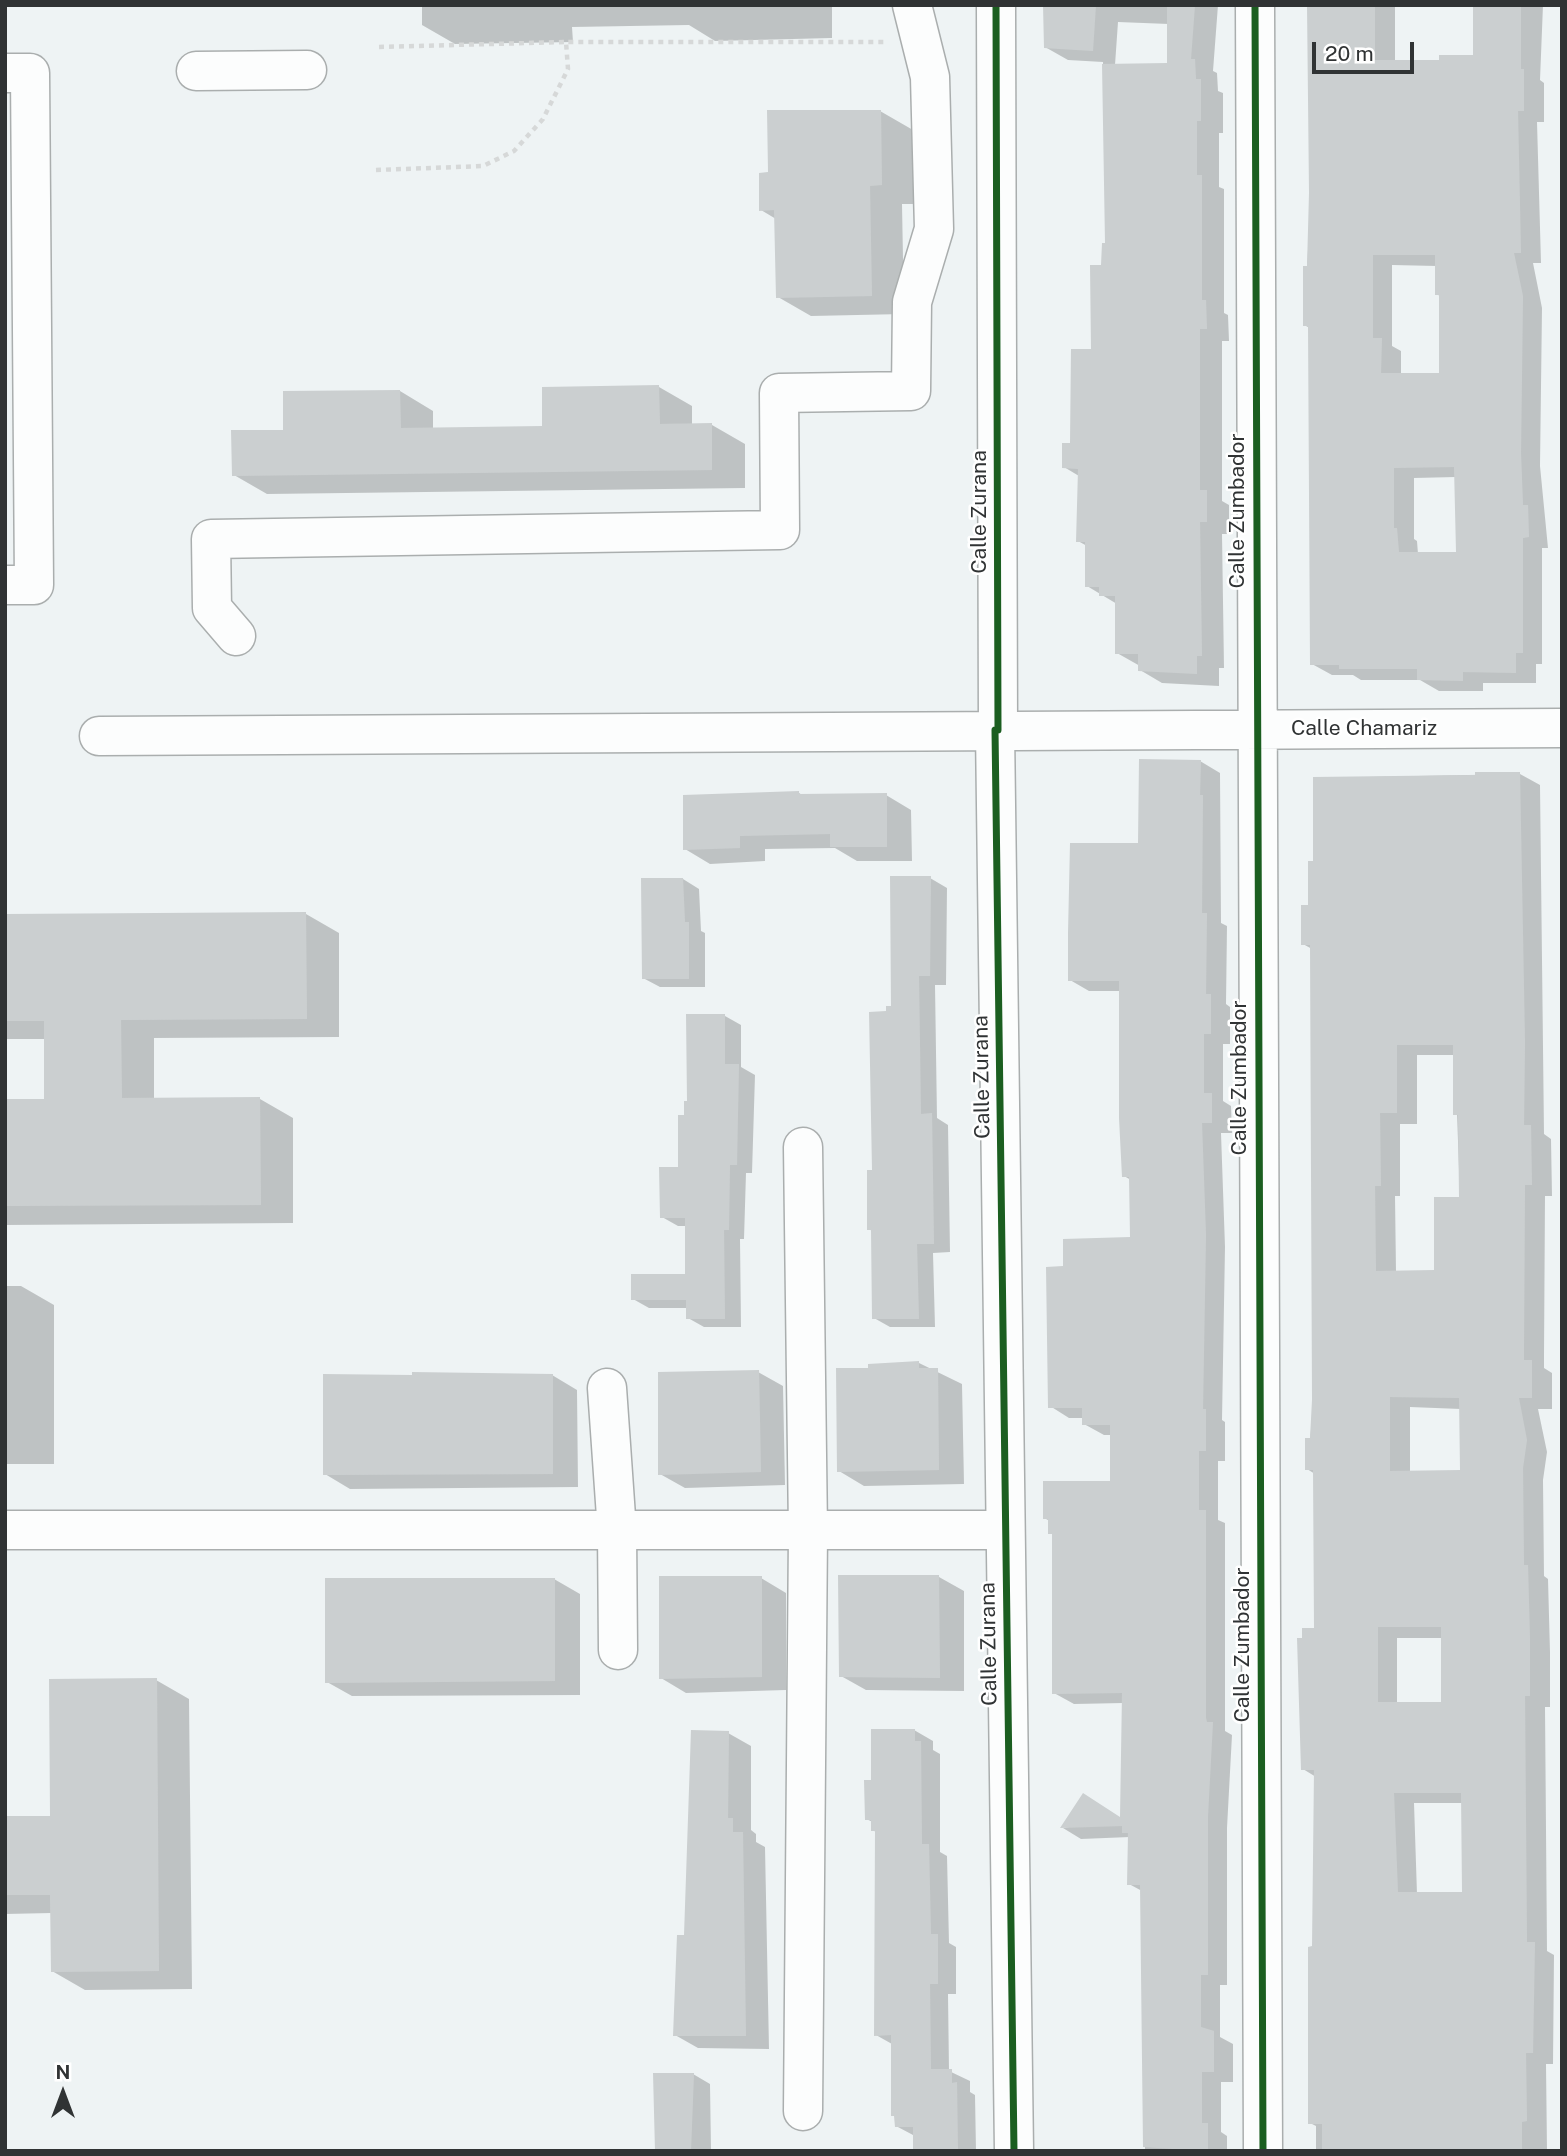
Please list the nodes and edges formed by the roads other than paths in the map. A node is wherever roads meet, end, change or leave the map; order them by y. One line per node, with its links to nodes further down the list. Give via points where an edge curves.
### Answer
1 (912, 5): 9 (street, via 930,76 934,229 912,302 911,391 779,393 780,530 211,539 212,608)
2 (996, 5): 11 (street, Calle Zurana)
3 (1255, 5): 12 (street, Calle Zumbador)
4 (307, 70): 5 (street)
5 (196, 71)
6 (5, 73): 7 (street, via 30,73)
7 (19, 331): 8 (street, via 34,584)
8 (5, 585)
9 (236, 636)
10 (1562, 728): 12 (street, Calle Chamariz)
11 (998, 730): 12 (street, Calle Chamariz); 13 (street, Calle Chamariz); 17 (street, Calle Zurana)
12 (1256, 730): 23 (street, Calle Zumbador)
13 (99, 736)
14 (803, 1147): 19 (street)
15 (607, 1388): 18 (street)
16 (5, 1530): 18 (street)
17 (1005, 1530): 19 (street); 22 (street, Calle Zurana)
18 (617, 1531): 19 (street); 20 (street)
19 (808, 1532): 21 (street)
20 (618, 1650)
21 (803, 2111)
22 (1014, 2151)
23 (1263, 2151)

